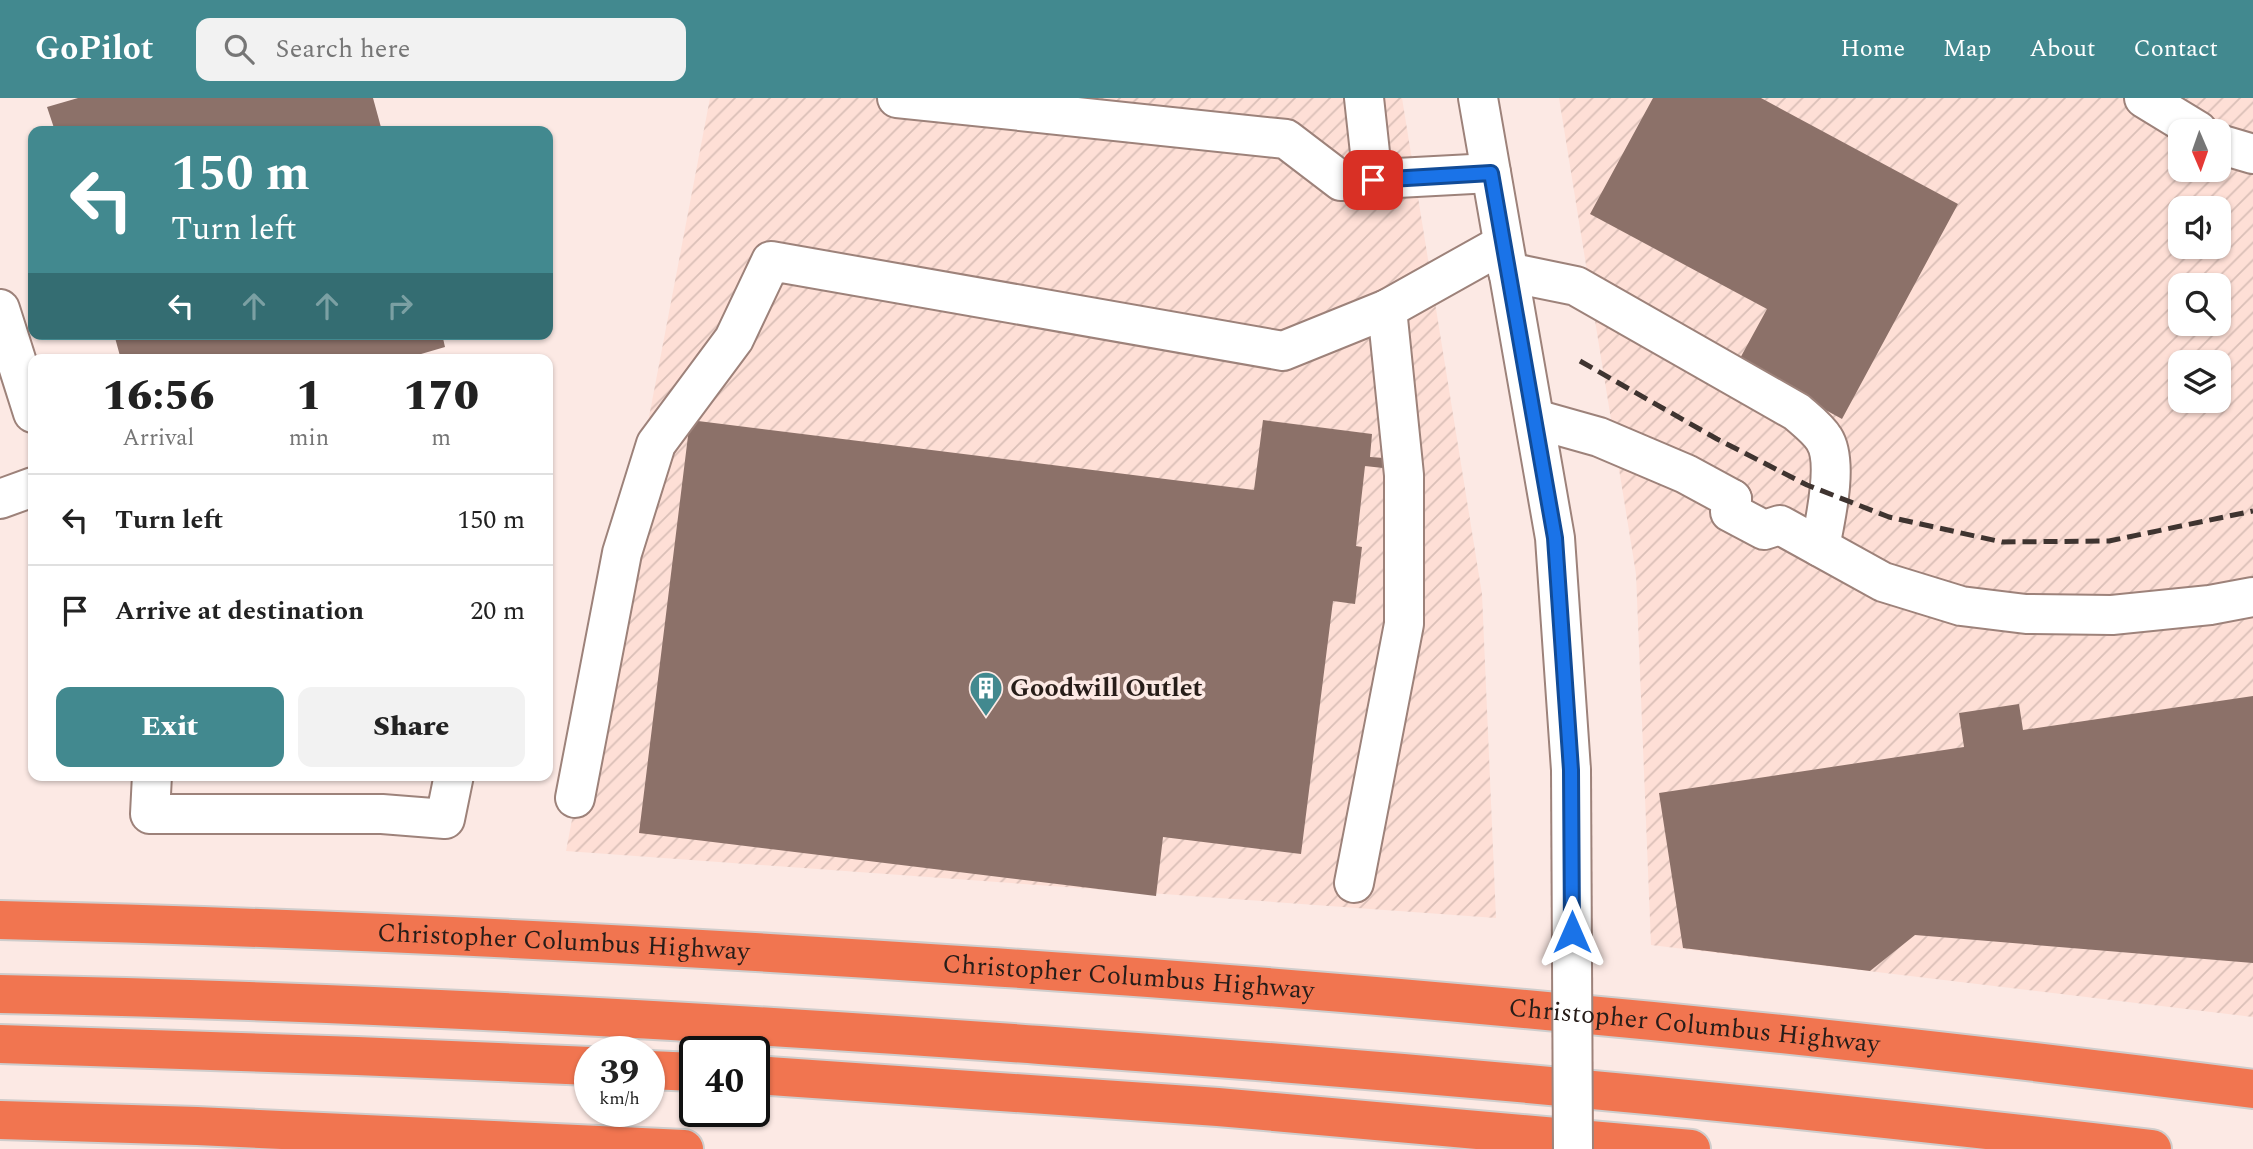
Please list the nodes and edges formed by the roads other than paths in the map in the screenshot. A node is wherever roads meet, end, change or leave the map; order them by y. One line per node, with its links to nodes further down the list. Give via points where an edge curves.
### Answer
1 (897, 98): 9 (street, via 1286,139 1341,181)
2 (1364, 98): 9 (street)
3 (1478, 98): 8 (street)
4 (2144, 98): 5 (street)
5 (2178, 119)
6 (2231, 148): 7 (street)
7 (2253, 154)
8 (1491, 173): 9 (street); 10 (street)
9 (1373, 180)
10 (1506, 258): 12 (street); 14 (street); 17 (street, via 1576,286 1797,412 1825,440 1829,456 1831,482)
11 (0, 309): 13 (street)
12 (1387, 309): 21 (street, via 1283,351 771,261 734,339 656,444 622,552); 22 (street, via 1404,475 1404,624)
13 (28, 397)
14 (1535, 419): 17 (street, via 1599,437 1686,474 1732,499 1730,512 1741,518 1764,530 1780,524); 31 (street, bridge, via 1555,538 1571,770)
15 (28, 489): 16 (street)
16 (0, 499)
17 (1820, 547): 18 (street, via 1883,582 1961,606 2026,614 2112,615)
18 (2253, 597)
19 (152, 781): 20 (street, via 150,814 383,814 445,819)
20 (453, 781)
21 (575, 798)
22 (1354, 883)
23 (0, 920): 28 (highway, Christopher Columbus Highway, via 709,948 1317,990 1784,1032)
24 (0, 994): 33 (highway, via 280,1002 829,1030 1249,1060 1636,1093)
25 (0, 1044): 26 (highway)
26 (574, 1065)
27 (770, 1076): 32 (highway, via 1259,1111)
28 (2253, 1089)
29 (0, 1120): 30 (highway)
30 (684, 1149)
31 (1573, 1149)
32 (1690, 1149)
33 (2152, 1149)

